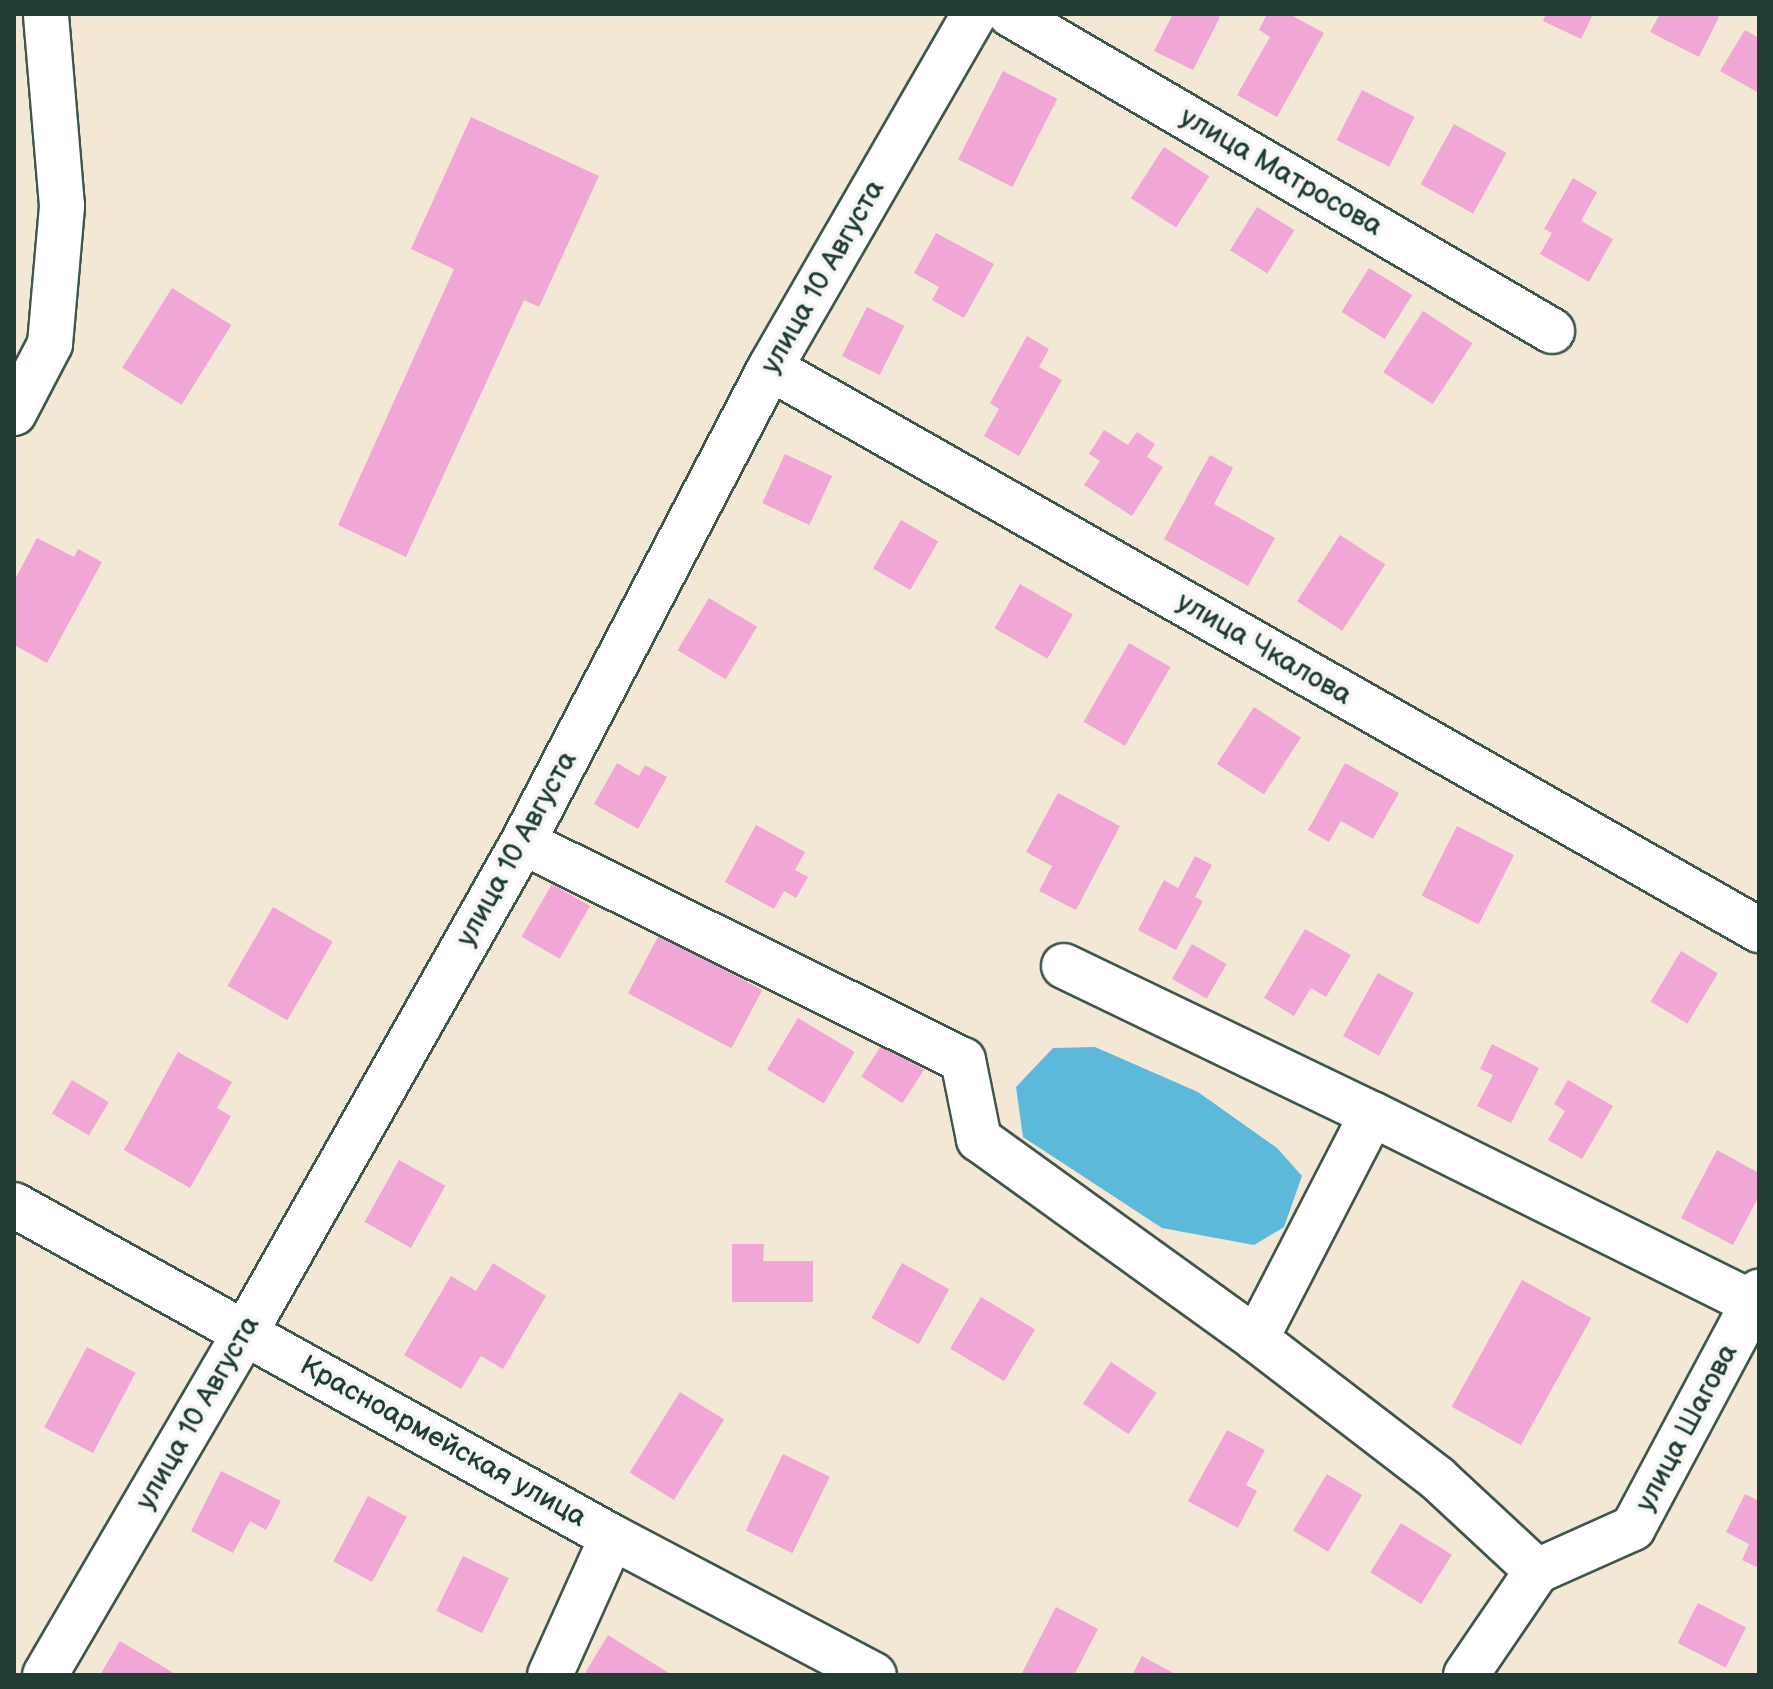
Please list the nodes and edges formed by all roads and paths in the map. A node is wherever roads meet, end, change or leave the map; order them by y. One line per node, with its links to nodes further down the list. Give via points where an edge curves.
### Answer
1 (46, 14): 6 (street, via 62,206 50,344)
2 (974, 14): 5 (street, улица 10 Августа)
3 (1010, 14): 4 (street, улица Матросова)
4 (1552, 331)
5 (770, 368): 7 (street, улица 10 Августа); 8 (street, улица Чкалова)
6 (14, 413)
7 (523, 842): 13 (street, улица 10 Августа); 14 (street, via 963,1060 979,1139)
8 (1759, 930)
9 (1064, 966): 10 (street)
10 (1372, 1114): 12 (street); 14 (street)
11 (14, 1205): 13 (street, Красноармейская улица)
12 (1756, 1298): 16 (street, улица Шагова, via 1633,1528)
13 (246, 1331): 15 (street, Красноармейская улица); 17 (street, улица 10 Августа)
14 (1256, 1339): 16 (street, via 1437,1478)
15 (612, 1537): 18 (street); 19 (street, Красноармейская улица)
16 (1537, 1571): 20 (street)
17 (45, 1675)
18 (550, 1675)
19 (874, 1675)
20 (1466, 1675)

